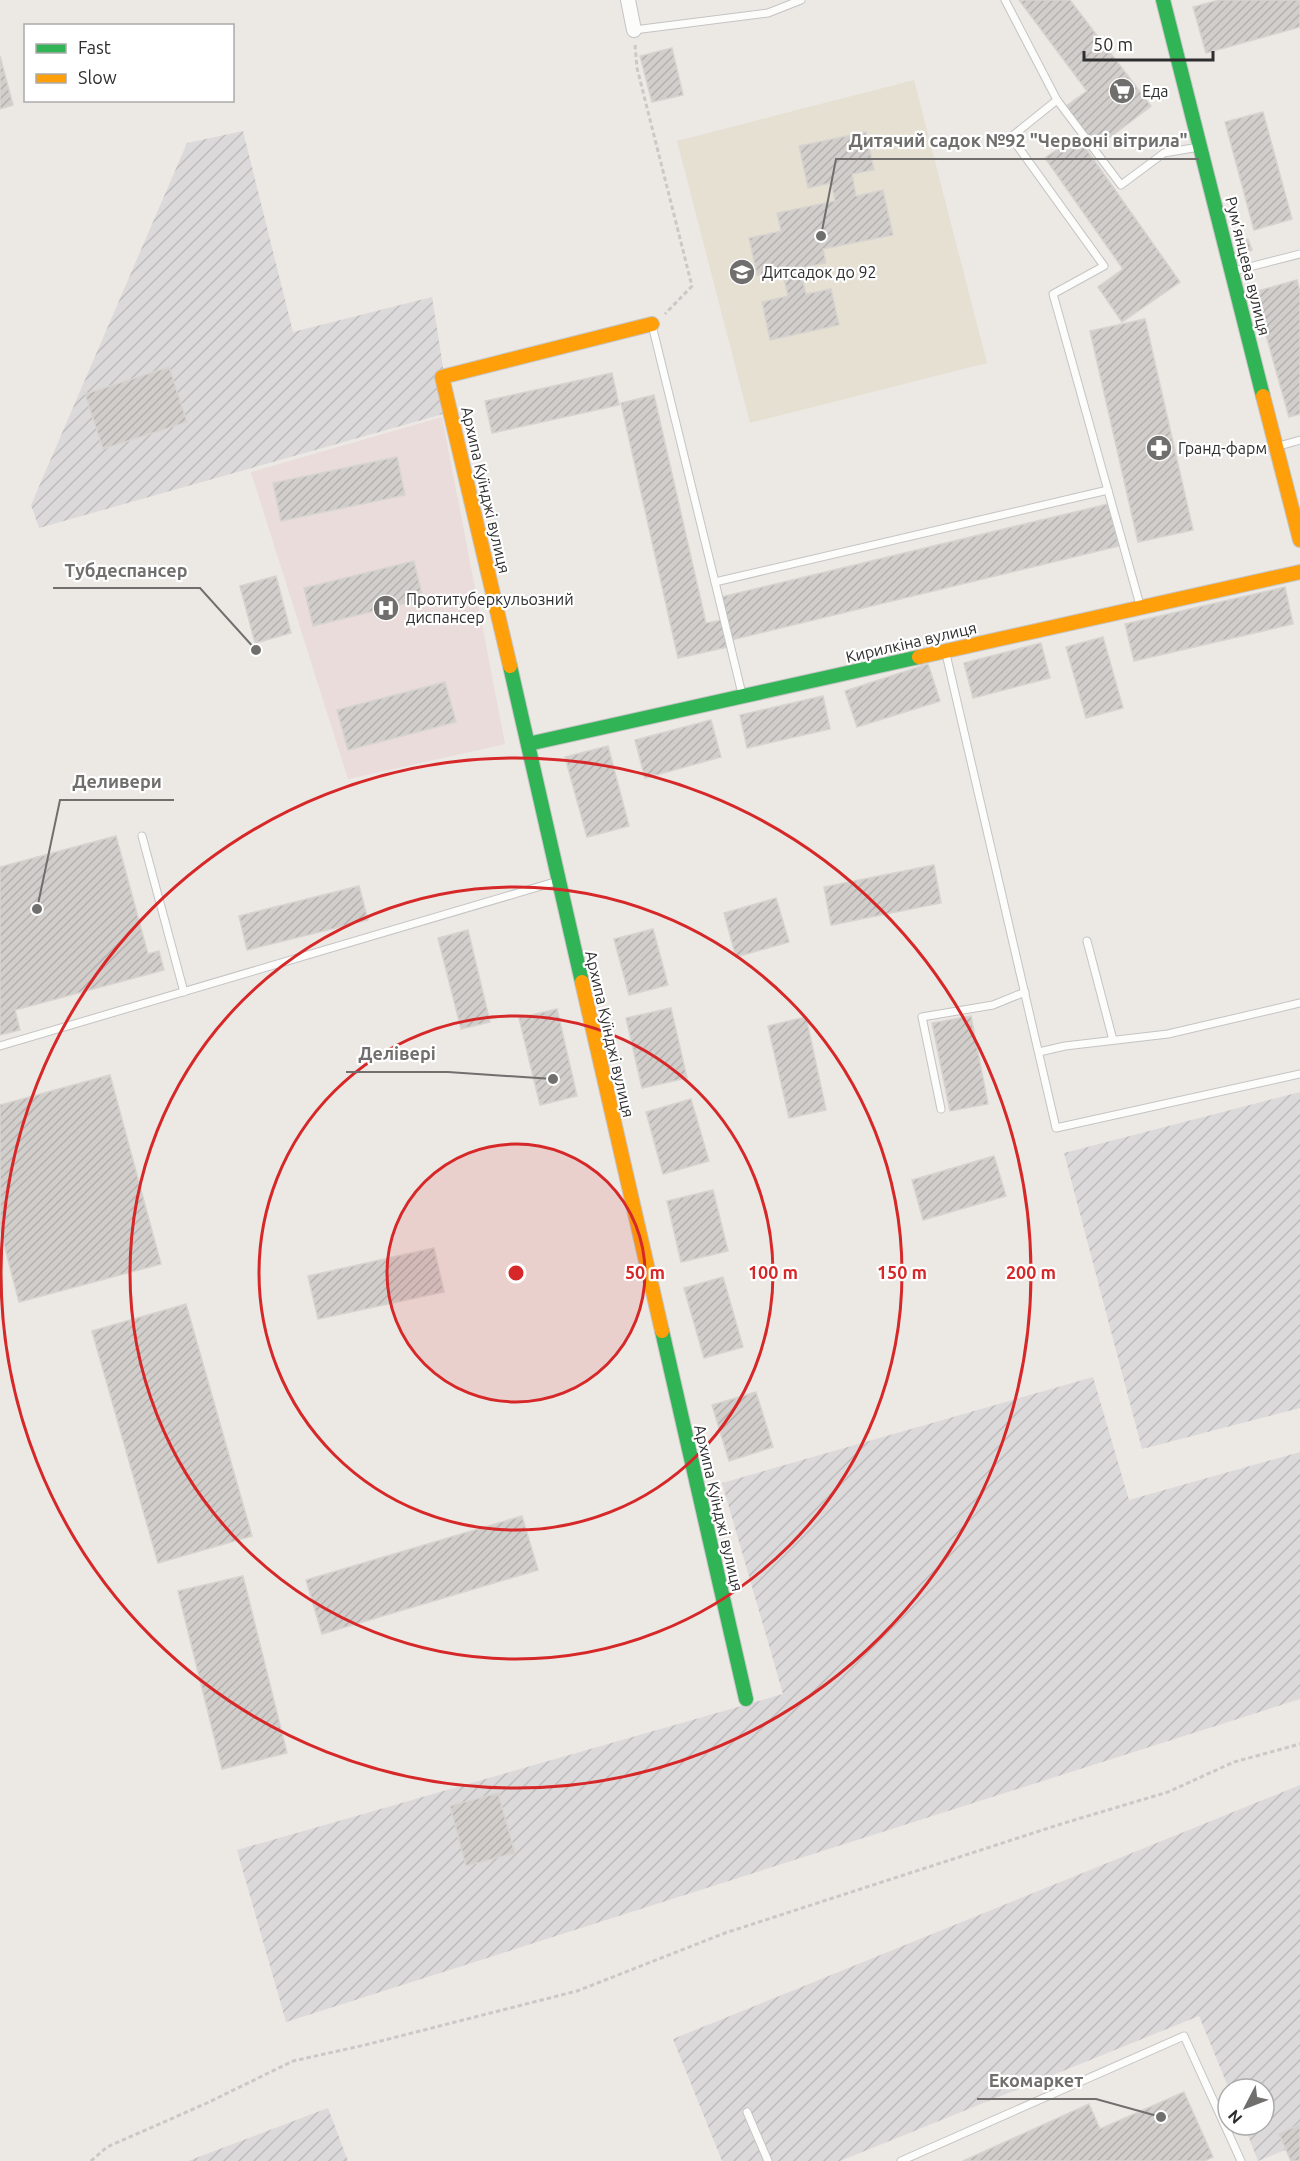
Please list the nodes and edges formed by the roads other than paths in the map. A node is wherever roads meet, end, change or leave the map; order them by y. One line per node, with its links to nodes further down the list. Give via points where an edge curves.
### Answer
1 (628, 0): 5 (street)
2 (801, 0): 5 (lane, via 768,13)
3 (1005, 0): 6 (lane)
4 (1163, 0): 7 (street, Рум’янцева вулиця)
5 (634, 30)
6 (1057, 100): 7 (lane, via 1120,185 1164,153); 13 (lane, via 1011,137 1104,266 1053,294)
7 (1200, 147): 9 (street, Рум’янцева вулиця)
8 (1300, 254): 9 (lane)
9 (1232, 271): 12 (street, Рум’янцева вулиця)
10 (652, 324): 16 (lane); 20 (street, Архипа Куїнджі вулиця, via 442,377)
11 (1300, 440): 12 (lane)
12 (1276, 446): 14 (street, Рум’янцева вулиця)
13 (1108, 490): 16 (lane); 17 (lane)
14 (1300, 540)
15 (1300, 572): 17 (street, Кирилкіна вулиця)
16 (715, 582): 19 (lane)
17 (1141, 608): 18 (street, Кирилкіна вулиця)
18 (946, 651): 19 (street, Кирилкіна вулиця); 25 (lane)
19 (743, 696): 20 (street, Кирилкіна вулиця)
20 (528, 744): 22 (street, Архипа Куїнджі вулиця)
21 (142, 836): 24 (lane)
22 (558, 881): 24 (lane); 32 (street, Архипа Куїнджі вулиця)
23 (1087, 940): 27 (lane)
24 (184, 992): 28 (lane)
25 (1025, 992): 29 (lane); 31 (lane, via 993,1005 922,1017)
26 (1300, 1003): 27 (lane, via 1168,1034)
27 (1113, 1040): 29 (lane)
28 (0, 1046)
29 (1039, 1052): 30 (lane, via 1056,1128)
30 (1300, 1074)
31 (941, 1109)
32 (746, 1699)
33 (747, 2112): 34 (lane)
34 (768, 2161)
35 (901, 2161): 36 (lane, via 1184,2036)
36 (1241, 2161)

